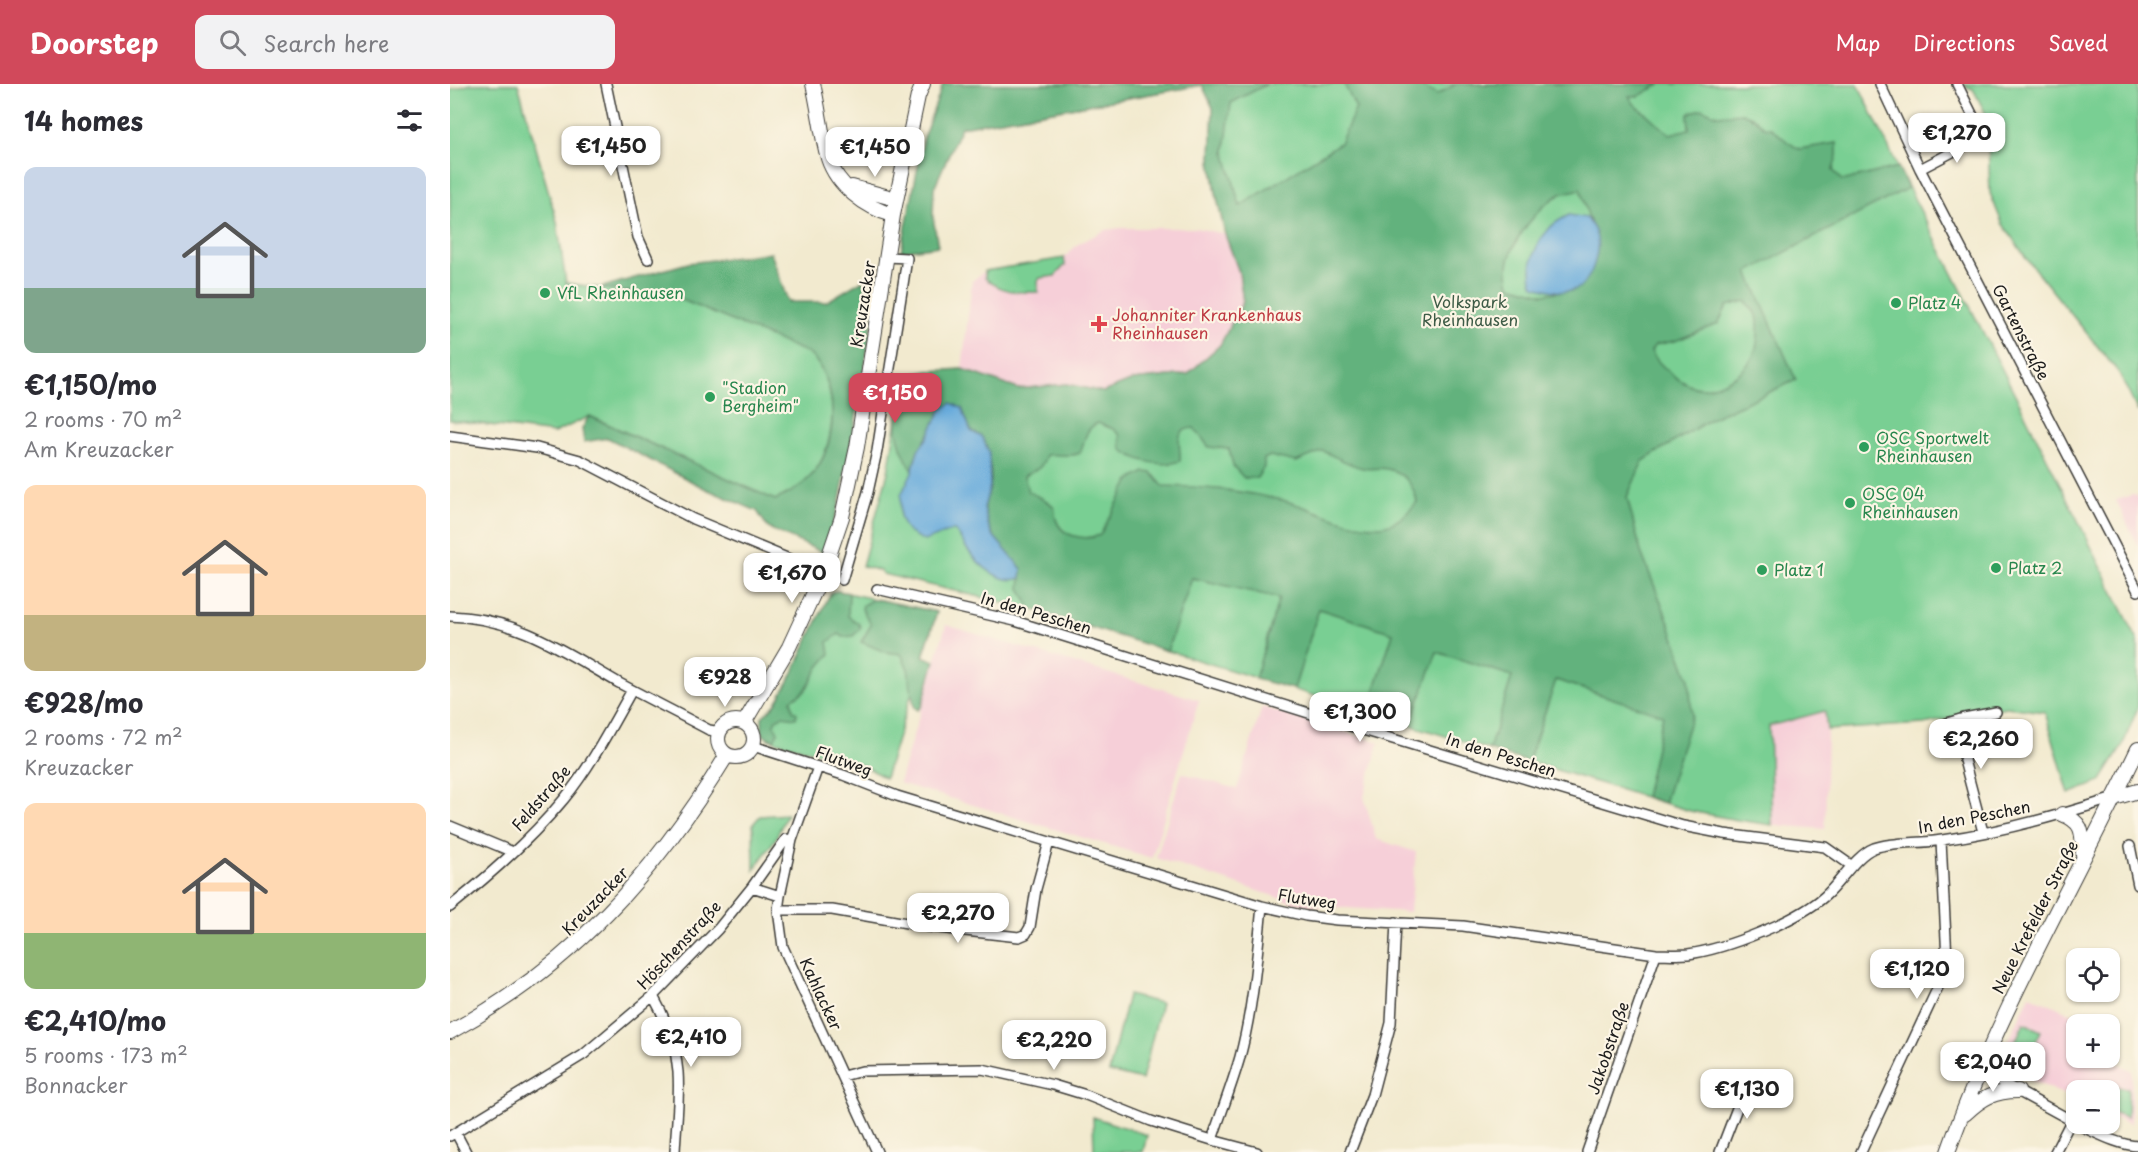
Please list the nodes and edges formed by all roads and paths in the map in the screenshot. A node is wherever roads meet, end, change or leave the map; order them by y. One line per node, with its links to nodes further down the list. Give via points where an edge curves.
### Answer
1 (606, 84): 11 (street, via 638,237)
2 (813, 84): 7 (street, via 829,159)
3 (922, 84): 8 (street, Kreuzacker)
4 (1880, 84): 6 (street, Gartenstraße)
5 (1958, 84): 6 (street, via 1983,136)
6 (1920, 169): 18 (street, Gartenstraße)
7 (845, 185): 8 (street); 9 (street, via 871,206)
8 (896, 199): 9 (street, Kreuzacker)
9 (893, 215): 10 (street, Kreuzacker)
10 (887, 257): 12 (street, Kreuzacker); 13 (street, via 907,258)
11 (648, 259)
12 (884, 275): 13 (street); 15 (street, Kreuzacker, via 851,477)
13 (904, 278): 16 (street, via 877,451)
14 (450, 436): 15 (street, via 537,448 580,460 693,519)
15 (823, 573): 23 (street, Kreuzacker, via 789,647)
16 (842, 580)
17 (877, 589): 41 (street, In den Peschen, via 1015,621 1683,826 1825,847)
18 (2138, 591)
19 (450, 616): 20 (street, via 504,624 531,633)
20 (632, 690): 25 (street); 39 (street, Feldstraße, via 569,792)
21 (1996, 712): 22 (street)
22 (1964, 718): 24 (street); 34 (street, via 1970,740 1964,760)
23 (744, 723): 25 (street, via 730,722); 26 (street, via 753,733)
24 (1947, 723)
25 (720, 732): 28 (street, via 720,747)
26 (753, 746): 28 (street, via 739,757); 29 (street, Flutweg)
27 (2138, 749): 31 (street, Neue Krefelder Straße)
28 (727, 754): 51 (street, Kreuzacker, via 660,854 610,913 500,1004)
29 (818, 767): 35 (street, Kahlacker); 37 (street, Flutweg, via 897,796)
30 (2138, 791): 31 (street)
31 (2114, 798): 32 (street, In den Peschen); 40 (street, Neue Krefelder Straße)
32 (2062, 814): 34 (street, In den Peschen); 40 (street, via 2081,828)
33 (450, 826): 39 (street)
34 (1983, 832): 36 (street, In den Peschen)
35 (792, 840): 43 (street, Kahlacker, via 786,839); 44 (street, Kahlacker)
36 (1941, 840): 41 (street, In den Peschen, via 1875,848); 70 (street, via 1945,972)
37 (1049, 842): 45 (street, Flutweg); 47 (street, via 1030,927 1019,937 832,910)
38 (2130, 846): 42 (street)
39 (513, 852): 46 (street, Feldstraße)
40 (2084, 856): 52 (street, Neue Krefelder Straße, via 2021,979)
41 (1852, 866): 49 (street, Flutweg, via 1817,903 1796,916 1723,945 1688,954)
42 (2138, 885)
43 (752, 887): 44 (street); 50 (street, Höschenstraße, via 718,929)
44 (780, 896): 47 (street, Kahlacker)
45 (1262, 906): 48 (street, Flutweg, via 1327,918); 61 (street, via 1256,977 1246,1031)
46 (450, 907)
47 (778, 910): 53 (street, Kahlacker, via 783,947)
48 (1396, 922): 49 (street, Flutweg, via 1463,926); 67 (street, via 1391,1023 1372,1095)
49 (1656, 954): 68 (street, Jakobstraße)
50 (652, 996): 58 (street, Höschenstraße, via 583,1055); 64 (street, via 671,1034 678,1072)
51 (450, 1032)
52 (1981, 1071): 55 (street); 56 (street, Neue Krefelder Straße)
53 (843, 1076): 61 (street, via 862,1071 982,1069 1053,1085); 65 (street, Kahlacker)
54 (1755, 1077): 69 (street, via 1744,1090)
55 (2018, 1091): 56 (street, via 1992,1094); 57 (street)
56 (1962, 1117): 71 (street, Neue Krefelder Straße)
57 (2066, 1118)
58 (453, 1134): 63 (street)
59 (2067, 1134): 72 (street)
60 (2099, 1134): 62 (street)
61 (1212, 1140): 66 (street)
62 (2138, 1146)
63 (466, 1152)
64 (675, 1152)
65 (877, 1152)
66 (1257, 1152)
67 (1350, 1152)
68 (1587, 1152)
69 (1720, 1152)
70 (1861, 1152)
71 (1948, 1152)
72 (2055, 1152)

